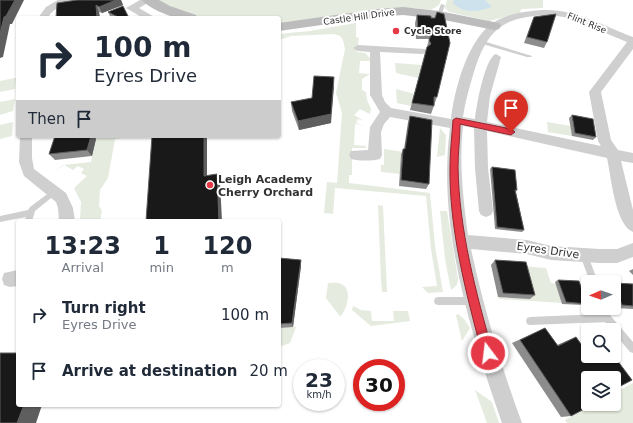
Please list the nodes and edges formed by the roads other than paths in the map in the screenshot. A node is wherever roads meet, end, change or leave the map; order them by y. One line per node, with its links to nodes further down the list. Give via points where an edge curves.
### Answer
1 (67, 0): 3 (street, via 51,7)
2 (149, 0): 4 (street, via 127,8); 5 (street)
3 (44, 16)
4 (146, 16)
5 (185, 16)
6 (281, 27): 7 (street, Castle Hill Drive, via 392,12 441,10)
7 (487, 34): 8 (street, Flint Rise, via 518,17 559,13 580,19); 12 (lane); 15 (street, via 465,80)
8 (633, 42): 18 (street, via 595,91 605,141)
9 (358, 48): 10 (street)
10 (375, 49): 11 (street); 14 (street, via 376,95)
11 (422, 51)
12 (529, 56)
13 (496, 57): 16 (street, via 484,96)
14 (387, 112): 15 (street); 19 (street, via 378,120 374,129 375,155)
15 (456, 123): 16 (street); 28 (street, via 454,184)
16 (481, 125): 18 (street); 22 (street, via 480,150)
17 (26, 138): 21 (street, via 25,159 28,171)
18 (614, 154): 20 (street); 27 (street, via 627,215)
19 (356, 155)
20 (633, 158)
21 (54, 192): 23 (lane); 26 (street, via 64,203)
22 (486, 211)
23 (30, 213): 24 (lane); 25 (lane)
24 (0, 219)
25 (28, 219)
26 (67, 219)
27 (633, 225)
28 (461, 241): 30 (street, Eyres Drive, via 525,246 551,253); 33 (street)
29 (633, 250): 30 (street, Eyres Drive, via 616,256)
30 (584, 255): 31 (lane)
31 (591, 275)
32 (438, 301): 33 (lane)
33 (474, 301): 38 (street, via 488,353)
34 (606, 315): 35 (lane)
35 (607, 318): 36 (lane); 37 (lane)
36 (530, 322)
37 (633, 349)
38 (512, 423)

